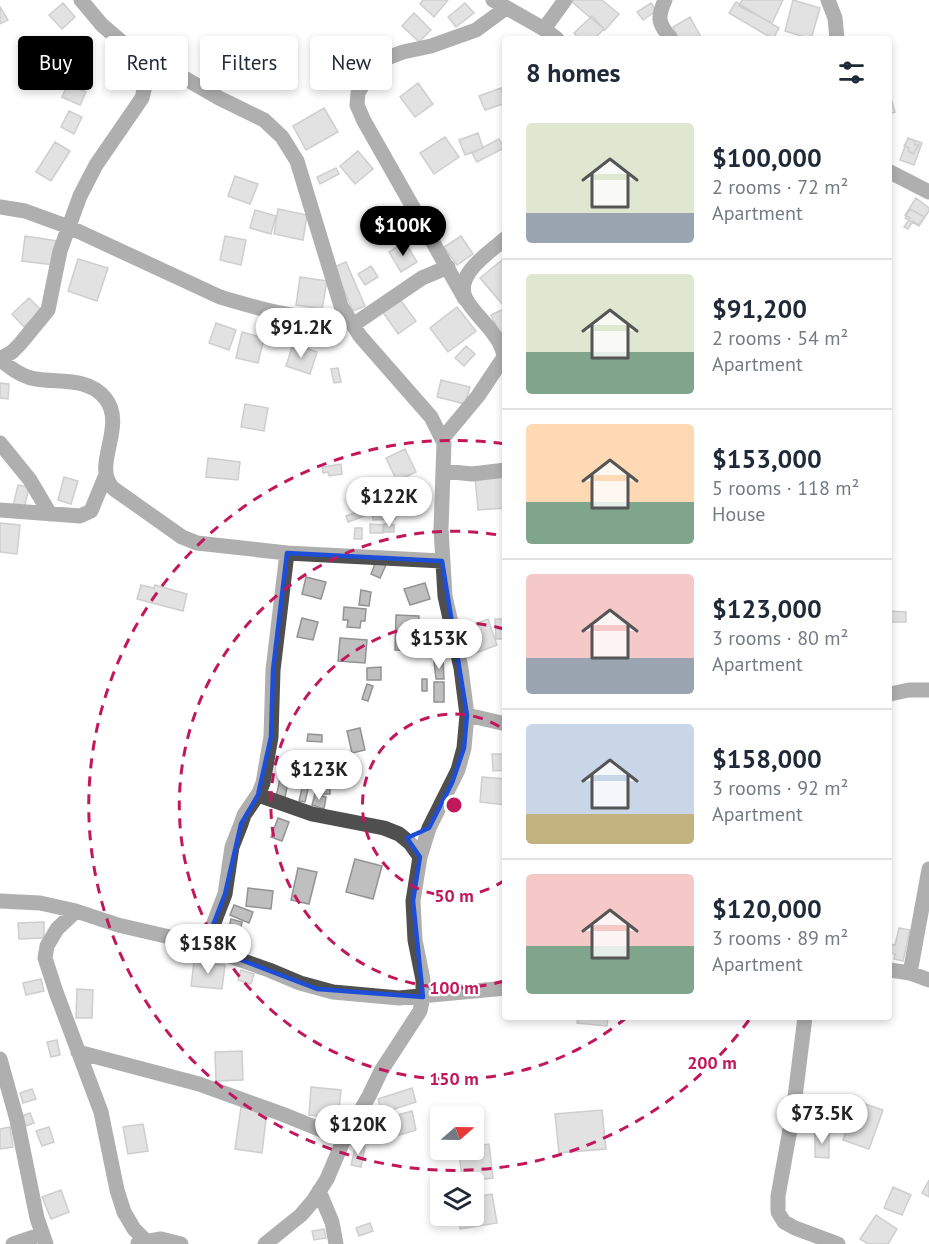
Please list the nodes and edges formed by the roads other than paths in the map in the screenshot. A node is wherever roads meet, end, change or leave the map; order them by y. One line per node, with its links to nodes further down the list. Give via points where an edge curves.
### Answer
1 (81, 0): 7 (street)
2 (565, 0): 6 (street)
3 (665, 0): 9 (street, via 659,20)
4 (828, 0): 10 (street)
5 (499, 4): 6 (street); 18 (street, via 476,30 384,58 370,73 356,99 359,113)
6 (544, 29): 8 (street)
7 (114, 36)
8 (553, 36)
9 (669, 36)
10 (837, 36)
11 (188, 80): 20 (street, via 264,120 287,143 297,160 334,284)
12 (143, 90): 16 (street, via 96,165)
13 (892, 173): 14 (street)
14 (929, 192)
15 (0, 207): 16 (street, via 26,211)
16 (69, 227): 20 (street, via 220,297 324,320); 22 (street, via 48,310 20,344)
17 (502, 242): 19 (street, via 467,274 463,286)
18 (448, 267): 19 (street); 20 (street)
19 (465, 299): 21 (street)
20 (350, 321): 24 (street, via 385,367 422,405)
21 (502, 348)
22 (0, 359): 28 (street, via 30,378 81,384 105,398 113,418)
23 (502, 361): 24 (street)
24 (443, 438): 27 (street)
25 (0, 443): 30 (street, via 30,480)
26 (502, 470): 27 (street, via 472,474)
27 (443, 471): 32 (street)
28 (105, 477): 30 (street, via 89,513); 31 (street, via 114,489 182,537 207,545)
29 (0, 510): 30 (street)
30 (50, 514)
31 (287, 553): 32 (street); 37 (street, via 273,670 271,737)
32 (442, 561): 35 (street)
33 (929, 690): 34 (street)
34 (892, 694)
35 (467, 715): 36 (street); 38 (street, via 458,770)
36 (502, 723)
37 (258, 795): 39 (street, via 312,814); 44 (street, via 244,815 235,839 225,894)
38 (429, 828): 39 (street, via 410,835); 40 (street)
39 (399, 834): 40 (street)
40 (420, 857): 49 (street, via 413,901)
41 (929, 869): 46 (street)
42 (0, 902): 43 (street, via 40,903)
43 (76, 911): 44 (street); 51 (street, via 57,929 46,946 45,958)
44 (205, 946): 49 (street, via 317,989)
45 (892, 970): 46 (street)
46 (910, 973): 47 (street)
47 (929, 980)
48 (502, 988): 49 (street)
49 (423, 997): 53 (street, via 420,1011)
50 (806, 1020): 61 (street, via 778,1212 784,1222 795,1228)
51 (78, 1052): 53 (street, via 198,1084); 56 (street, via 105,1127 124,1212)
52 (0, 1059): 55 (street)
53 (344, 1139): 54 (street)
54 (319, 1191): 59 (street, via 301,1215); 60 (street)
55 (44, 1239): 57 (street)
56 (141, 1242): 58 (street, via 161,1239)
57 (14, 1244)
58 (181, 1244)
59 (265, 1244)
60 (336, 1244)
61 (838, 1244)

